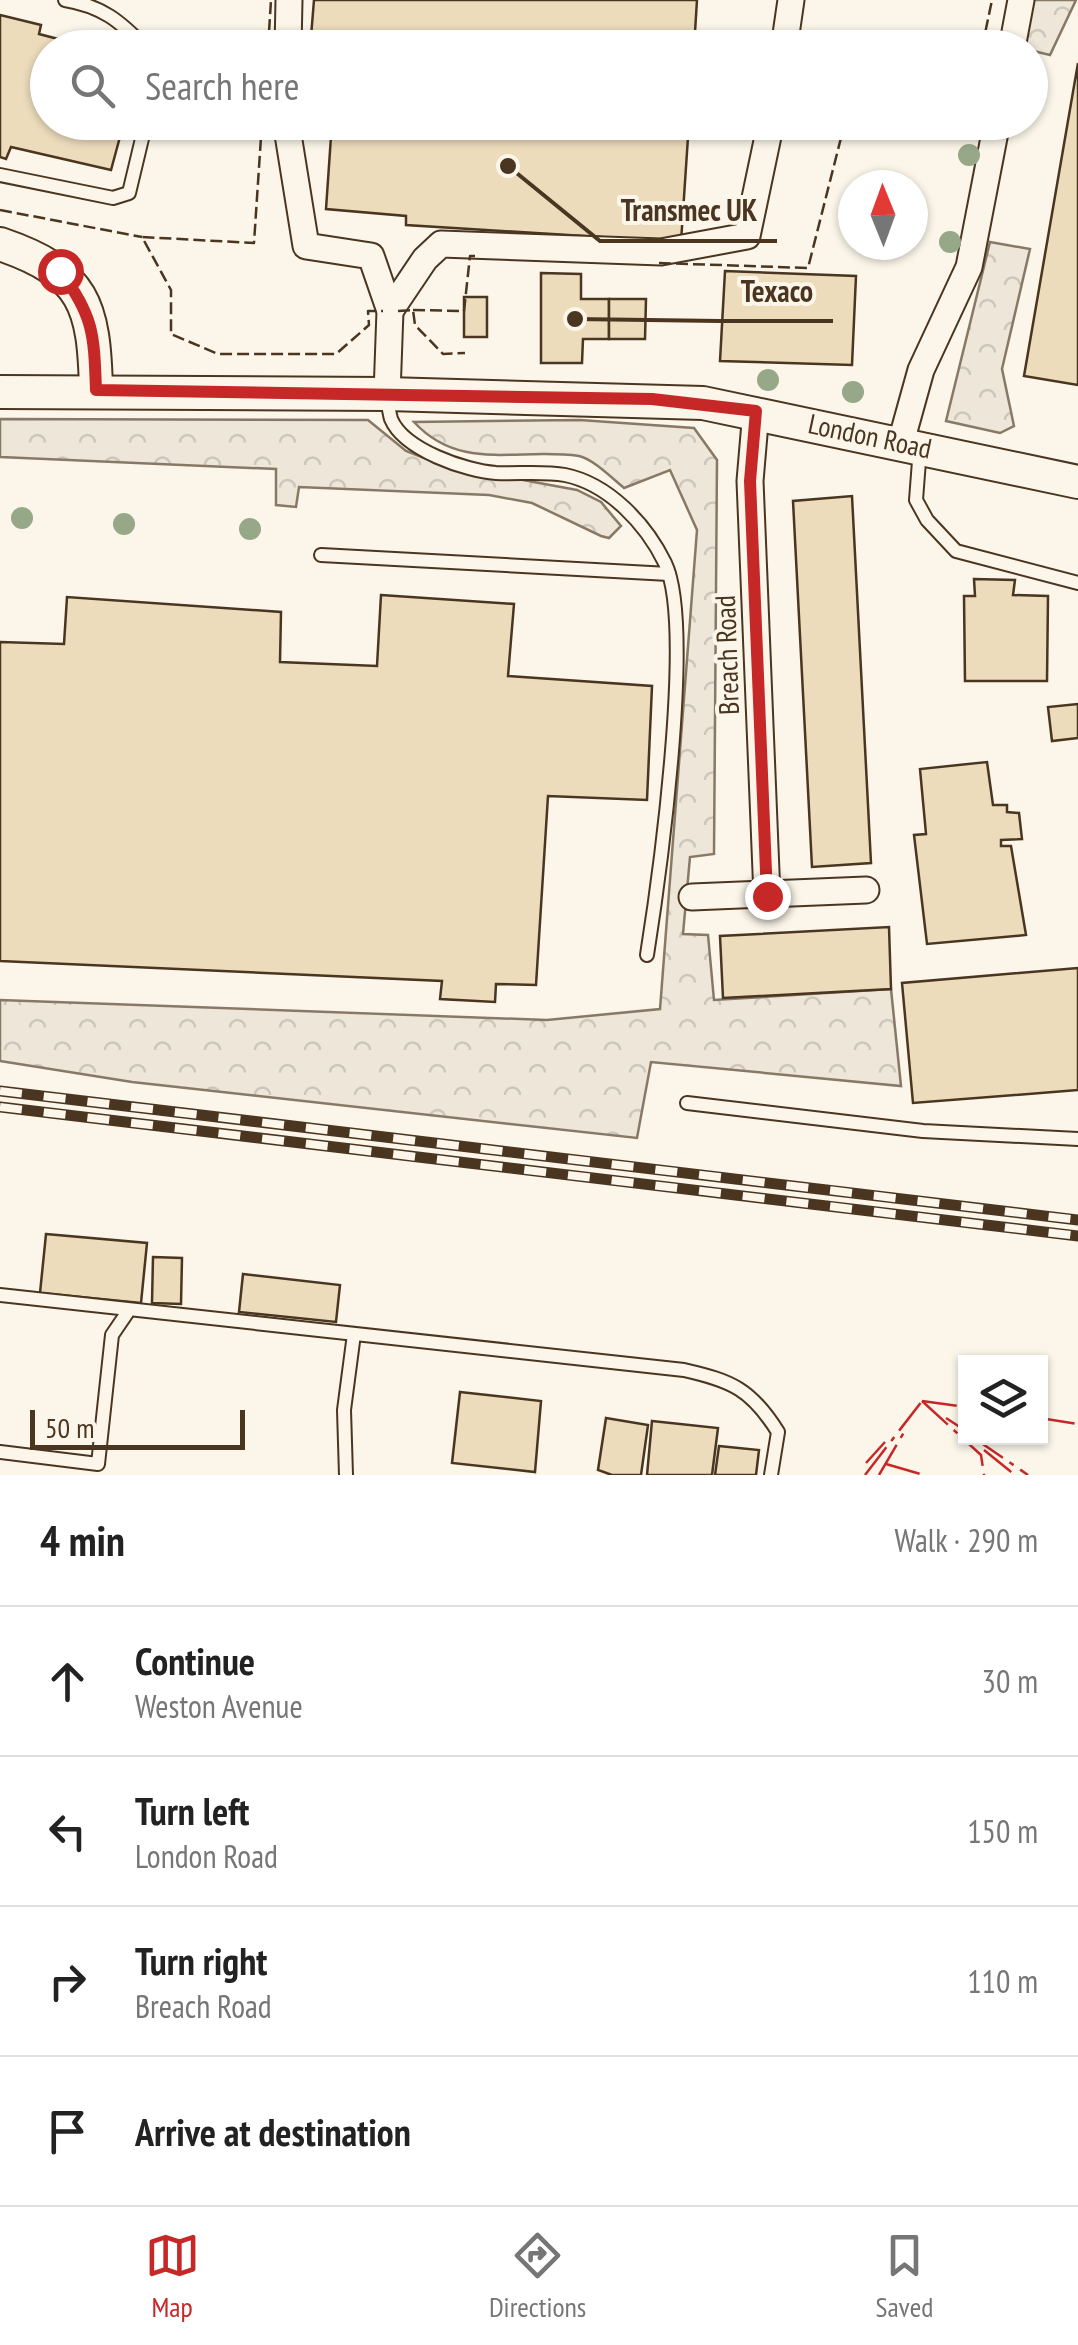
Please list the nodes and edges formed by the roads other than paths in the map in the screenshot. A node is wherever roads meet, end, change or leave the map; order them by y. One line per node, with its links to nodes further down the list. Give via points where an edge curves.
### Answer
1 (65, 0): 5 (lane, via 116,16)
2 (289, 0): 6 (street)
3 (792, 0): 7 (street)
4 (1021, 0): 8 (street)
5 (129, 30)
6 (288, 30)
7 (787, 30)
8 (1015, 30)
9 (142, 140): 13 (lane, via 129,194 113,198)
10 (289, 140): 15 (street, via 306,246 371,256)
11 (767, 140): 15 (street, via 747,236 660,252 441,244)
12 (995, 140): 20 (street, via 970,267 921,370)
13 (0, 176)
14 (0, 244): 16 (street, via 60,271 87,306)
15 (390, 311): 18 (street)
16 (96, 390): 17 (street, London Road); 18 (street, London Road)
17 (0, 392)
18 (387, 394): 19 (street, London Road, via 652,399); 23 (lane, via 391,420 405,436 443,457 492,473 566,475 598,488 630,512)
19 (756, 411): 20 (street, London Road); 26 (street, Breach Road, via 750,481)
20 (911, 444): 21 (street, London Road); 24 (lane, via 916,500 956,550)
21 (1078, 482)
22 (321, 555): 23 (lane)
23 (668, 574): 28 (lane, via 676,602 676,652)
24 (1078, 583)
25 (866, 890): 26 (street)
26 (767, 896): 27 (street)
27 (692, 898)
28 (647, 956)
29 (688, 1103): 30 (lane, via 923,1131)
30 (1078, 1139)
31 (0, 1295): 32 (lane)
32 (127, 1312): 33 (lane); 34 (lane, via 112,1335 98,1464)
33 (354, 1334): 35 (lane, via 344,1410); 36 (lane, via 725,1380 759,1402 778,1432)
34 (0, 1452)
35 (346, 1475)
36 (771, 1475)

